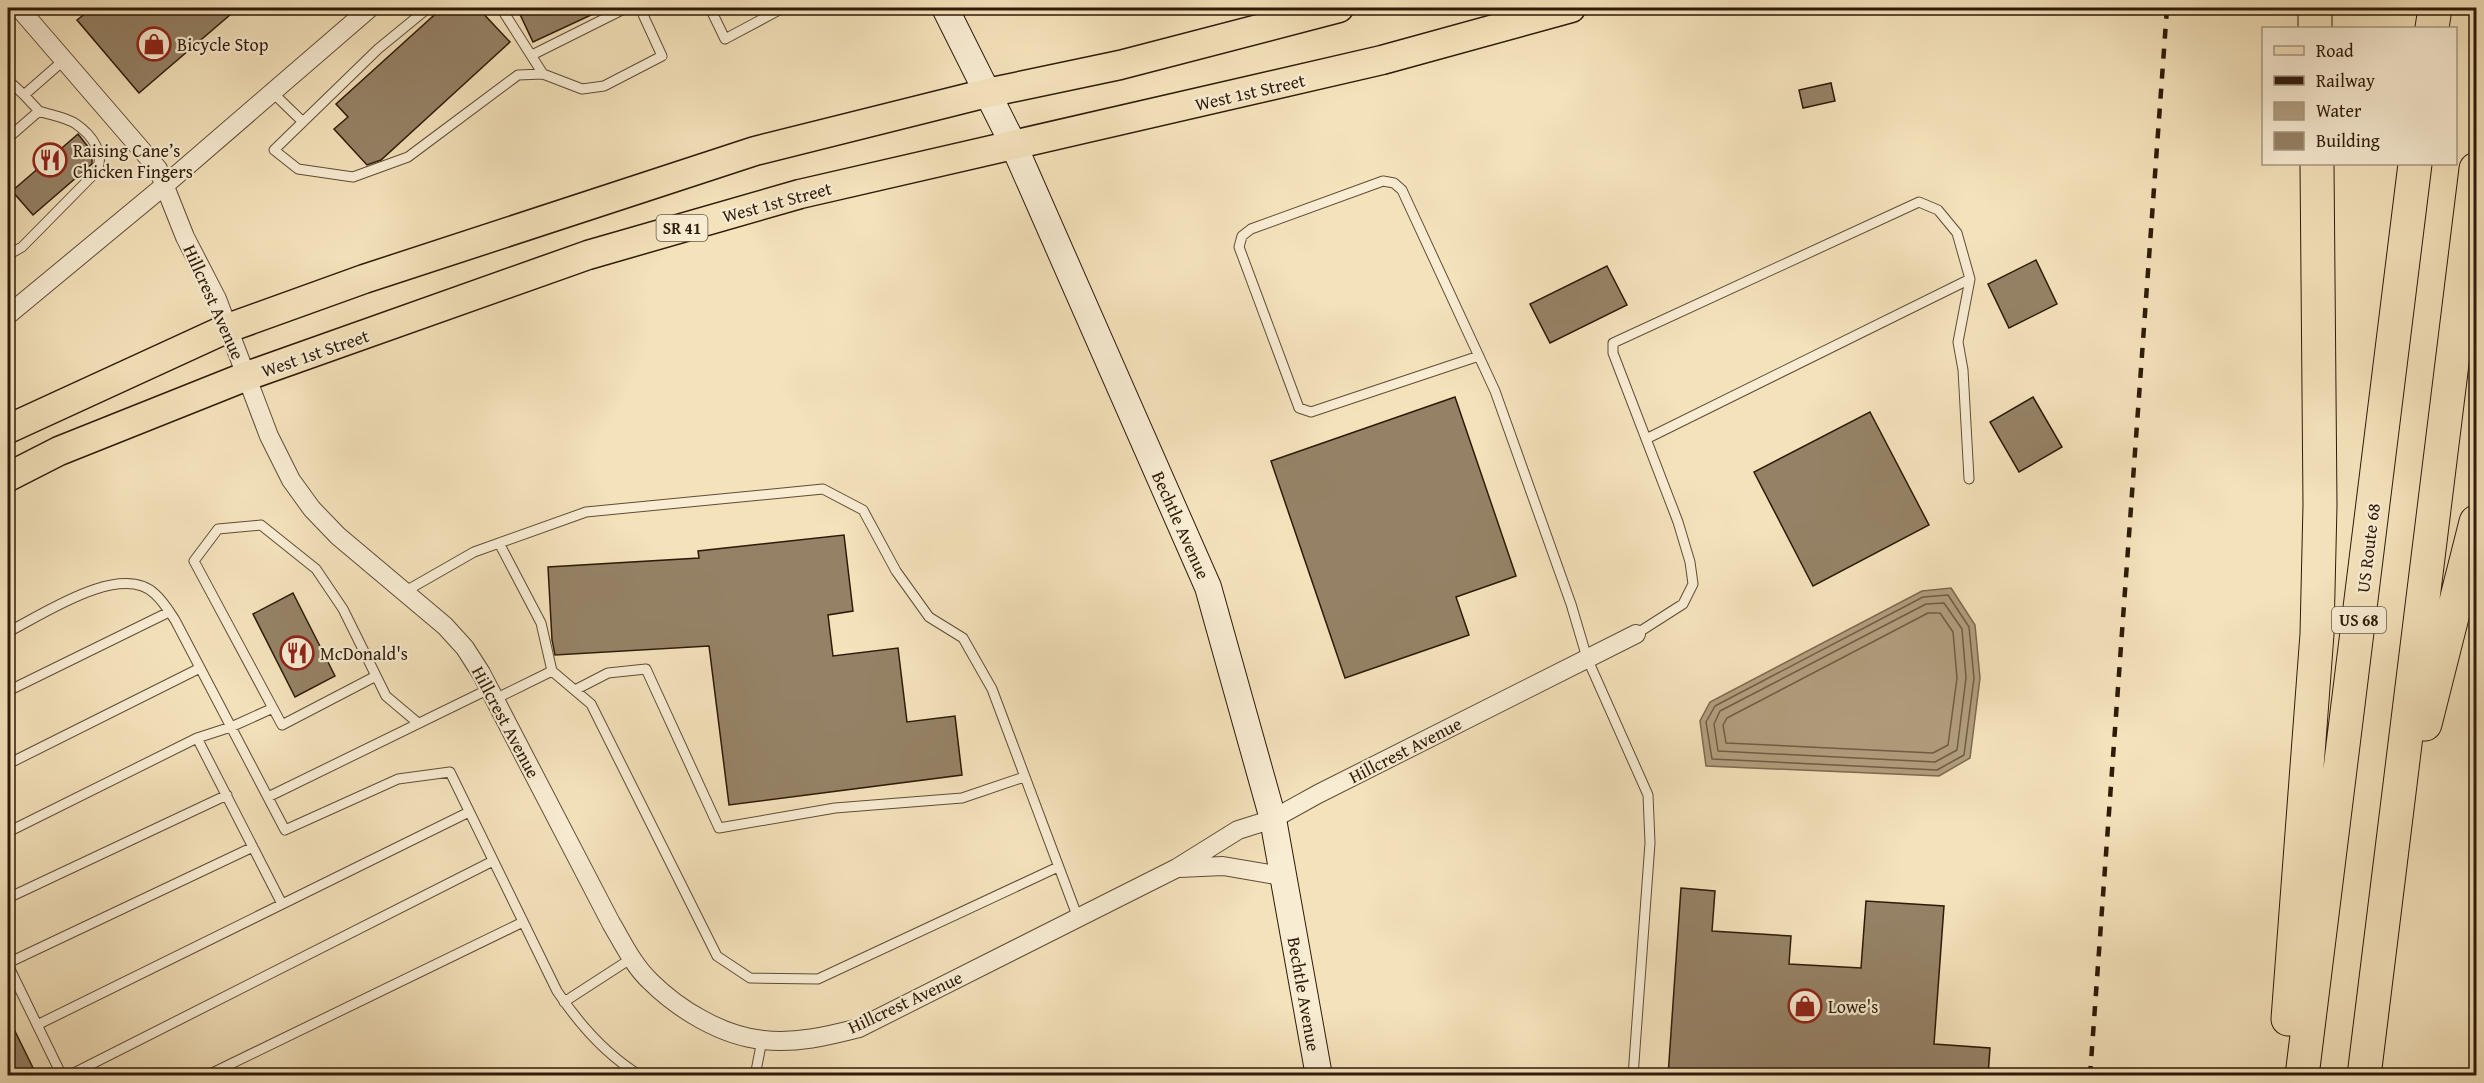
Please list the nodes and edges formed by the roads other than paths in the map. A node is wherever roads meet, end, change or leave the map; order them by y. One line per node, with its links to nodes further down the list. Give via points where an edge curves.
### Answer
1 (19, 8): 17 (street, Hillcrest Avenue)
2 (370, 8): 20 (street)
3 (428, 8): 24 (lane, via 378,49)
4 (501, 8): 16 (lane)
5 (626, 8): 16 (lane)
6 (639, 8): 18 (lane, via 662,56 604,86 582,89)
7 (710, 8): 8 (lane, via 725,39)
8 (783, 8)
9 (945, 8): 21 (street, Bechtle Avenue)
10 (1339, 8): 21 (main road, via 1120,65)
11 (1571, 8): 26 (main road, West 1st Street / SR 41, via 1382,60)
12 (2315, 8): 14 (highway)
13 (2435, 8): 15 (highway)
14 (2315, 27)
15 (2432, 27)
16 (532, 55): 18 (lane)
17 (64, 60): 22 (lane); 30 (street, Hillcrest Avenue, via 158,169)
18 (543, 74): 24 (lane, via 518,75 408,157 353,177 298,169 274,150)
19 (8, 80): 22 (lane)
20 (272, 92): 24 (lane); 30 (street)
21 (987, 93): 26 (street, Bechtle Avenue); 34 (main road, via 755,151 364,279)
22 (24, 95): 23 (lane)
23 (39, 111): 25 (lane); 31 (lane, via 75,123 100,152 101,162 96,172 22,248)
24 (303, 122)
25 (8, 138)
26 (1014, 146): 36 (main road, West 1st Street / SR 41, via 800,194 588,255); 63 (street, Bechtle Avenue, via 1208,587)
27 (2317, 165): 87 (highway, via 2317,634)
28 (2415, 165): 88 (highway, US Route 68 / US 68)
29 (2476, 170): 66 (highway)
30 (165, 185): 33 (street); 34 (street, Hillcrest Avenue)
31 (8, 255)
32 (1970, 279): 38 (lane); 38 (lane, via 1957,233 1938,210 1919,202 1613,343 1613,353); 40 (lane, via 1958,342)
33 (8, 315)
34 (228, 328): 36 (street, Hillcrest Avenue); 37 (main road)
35 (1479, 356): 35 (lane, via 1402,190 1394,183 1383,181 1242,236 1239,247 1299,408 1311,412); 47 (lane, via 1499,402)
36 (247, 376): 39 (main road, West 1st Street / SR 41, via 59,451); 43 (street, Hillcrest Avenue, via 268,436 291,480 312,509)
37 (8, 429)
38 (1646, 439): 46 (lane, via 1678,522 1693,584 1683,604)
39 (8, 477)
40 (1969, 479)
41 (2476, 522): 66 (highway)
42 (499, 543): 43 (lane, via 474,552); 49 (lane, via 541,623); 59 (lane, via 585,512 823,489 863,510 896,570 929,617 963,638 992,689)
43 (404, 592): 53 (street, Hillcrest Avenue, via 465,648)
44 (170, 612): 45 (lane, via 154,592 133,582 102,585); 48 (lane); 52 (lane)
45 (8, 632)
46 (1636, 634): 47 (street, Hillcrest Avenue)
47 (1587, 658): 63 (street, Hillcrest Avenue); 86 (lane, via 1648,795 1650,843)
48 (200, 668): 56 (lane); 58 (lane)
49 (552, 671): 51 (lane); 53 (lane)
50 (376, 676): 54 (lane, via 282,725); 54 (lane, via 344,609 316,569 261,525 218,529 194,561); 55 (lane, via 386,696)
51 (575, 690): 59 (lane, via 608,673 646,669 719,828 835,808 962,798); 68 (lane, via 591,704 717,956 750,978 818,979)
52 (8, 691)
53 (492, 694): 55 (lane); 75 (street, Hillcrest Avenue)
54 (273, 708): 56 (lane)
55 (418, 723): 61 (lane)
56 (231, 727): 57 (lane); 61 (lane)
57 (197, 738): 60 (lane); 64 (lane)
58 (8, 764)
59 (1024, 777): 68 (lane)
60 (226, 795): 65 (lane); 71 (lane)
61 (268, 797): 62 (lane, via 285,830 398,779 450,772)
62 (469, 812): 67 (lane); 72 (lane)
63 (1273, 819): 69 (street, Hillcrest Avenue, via 1238,830); 70 (street, Bechtle Avenue)
64 (8, 832)
65 (253, 847): 72 (lane); 76 (lane)
66 (2391, 854): 89 (highway)
67 (493, 861): 74 (lane); 81 (lane)
68 (1058, 867): 73 (lane)
69 (1177, 868): 70 (street, Hillcrest Avenue, via 1223,866); 73 (street, Hillcrest Avenue)
70 (1281, 876): 85 (street, Bechtle Avenue)
71 (8, 898)
72 (282, 904): 78 (lane)
73 (1078, 918): 79 (street, Hillcrest Avenue, via 859,1028 825,1036)
74 (523, 921): 77 (lane); 82 (lane)
75 (632, 958): 77 (lane); 79 (street, Hillcrest Avenue, via 674,1002 704,1020)
76 (8, 964): 78 (lane)
77 (564, 1002): 83 (lane, via 600,1044)
78 (37, 1025): 80 (lane)
79 (762, 1041): 84 (lane)
80 (62, 1076)
81 (68, 1076)
82 (206, 1076)
83 (641, 1076)
84 (755, 1076)
85 (1319, 1076)
86 (1633, 1076)
87 (2285, 1076)
88 (2302, 1076)
89 (2364, 1076)

